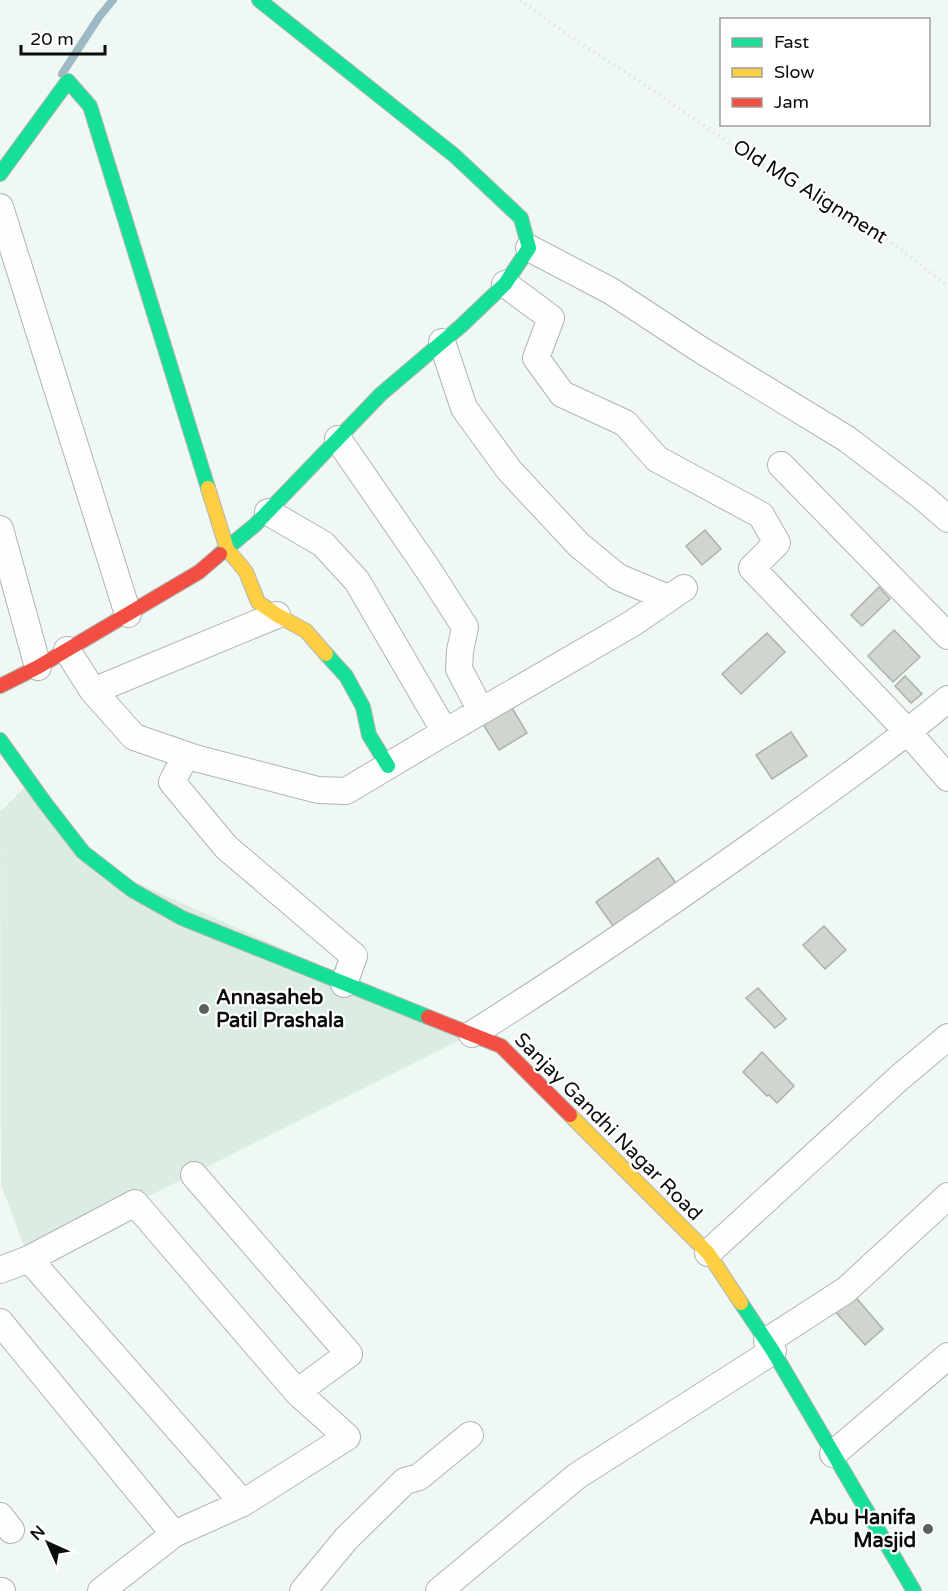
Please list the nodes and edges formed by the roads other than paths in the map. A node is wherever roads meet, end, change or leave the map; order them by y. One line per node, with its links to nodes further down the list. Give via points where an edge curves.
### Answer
1 (259, 0): 4 (street, via 455,156 521,218)
2 (0, 174): 12 (street, via 68,81 90,106)
3 (0, 207): 13 (street)
4 (529, 248): 5 (street); 10 (street, via 611,291 847,439)
5 (505, 284): 6 (street); 23 (street, via 551,318 536,358 562,394 625,423 657,459 761,515 777,543 752,568)
6 (442, 342): 7 (street, via 381,394); 21 (street, via 464,408 509,470 579,545 618,577 676,593 633,623)
7 (338, 439): 9 (street); 21 (street, via 465,627 459,669)
8 (781, 465): 15 (street)
9 (268, 512): 12 (street); 22 (street, via 323,544 357,580)
10 (948, 519)
11 (0, 529): 17 (street)
12 (227, 549): 13 (street, via 199,572); 14 (street, via 246,572 258,602)
13 (128, 614): 16 (street)
14 (277, 615): 19 (street); 26 (street, via 306,631 346,676 363,707 369,735)
15 (948, 636)
16 (67, 650): 17 (street); 19 (street)
17 (38, 667): 18 (street)
18 (0, 686)
19 (93, 691): 25 (street, via 134,737)
20 (948, 699): 23 (street)
21 (481, 711): 22 (street)
22 (445, 732): 26 (street)
23 (908, 732): 27 (street); 29 (street, via 678,898)
24 (0, 740): 28 (street, Sanjay Gandhi Nagar Road, via 83,852 132,890 182,918)
25 (186, 755): 26 (street, via 318,790 346,791); 28 (street, via 172,782 226,847 354,956)
26 (388, 766)
27 (948, 778)
28 (344, 984): 29 (street, Sanjay Gandhi Nagar Road)
29 (472, 1034): 33 (street, Sanjay Gandhi Nagar Road, via 501,1046)
30 (948, 1036): 33 (street)
31 (194, 1175): 39 (street, via 349,1354)
32 (948, 1196): 37 (street, via 846,1290)
33 (708, 1253): 37 (street, Sanjay Gandhi Nagar Road)
34 (29, 1259): 35 (street); 39 (street, via 135,1203); 42 (street)
35 (0, 1270)
36 (0, 1322): 43 (street)
37 (770, 1346): 41 (street, Sanjay Gandhi Nagar Road); 46 (street, via 577,1476)
38 (948, 1356): 41 (street)
39 (297, 1392): 42 (street, via 347,1437)
40 (470, 1436): 45 (street, via 418,1477 405,1481 346,1539)
41 (833, 1455): 47 (street, Sanjay Gandhi Nagar Road)
42 (243, 1503): 43 (street)
43 (174, 1534): 44 (street)
44 (101, 1591)
45 (303, 1591)
46 (439, 1591)
47 (914, 1591)

